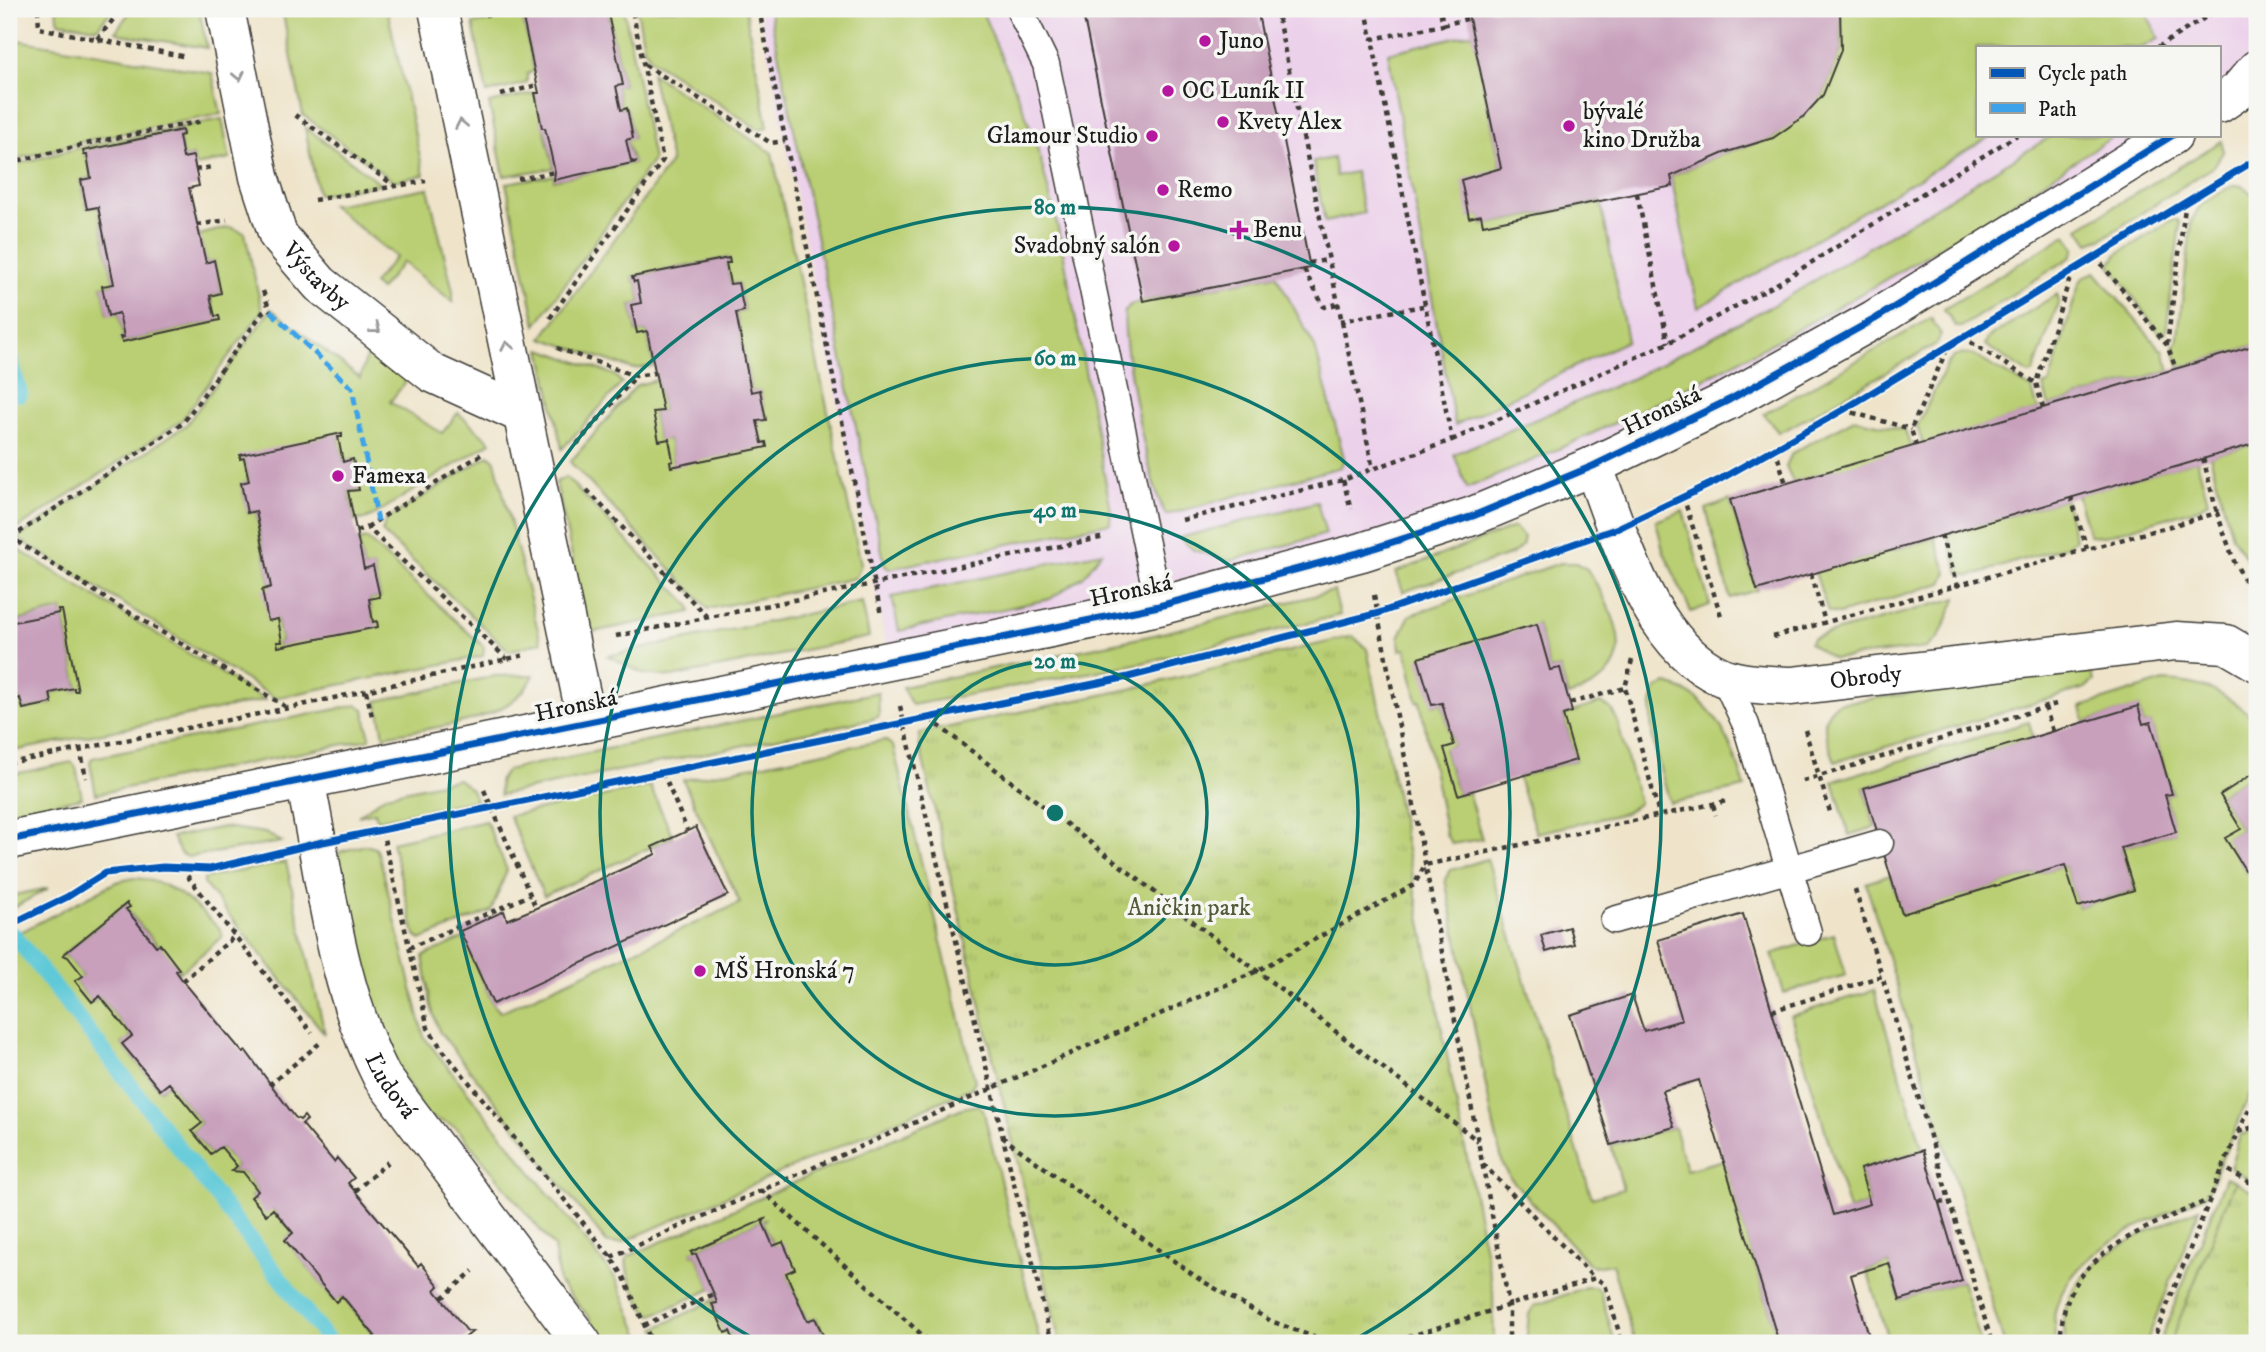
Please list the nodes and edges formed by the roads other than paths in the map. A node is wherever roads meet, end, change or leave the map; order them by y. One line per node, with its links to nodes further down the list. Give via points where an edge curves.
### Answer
1 (225, 9): 5 (street, Výstavby, one-way to 5, via 267,209 278,235 320,284 432,373)
2 (438, 9): 5 (street, one-way to 2, via 519,337 471,174)
3 (1019, 9): 7 (lane, via 1046,64)
4 (2171, 136): 6 (street, Hronská, via 1875,319 1729,400)
5 (522, 420): 10 (street, via 547,464 569,645)
6 (1593, 466): 7 (street, Hronská, via 1473,516 1363,552); 9 (street, Obrody, via 1639,581 1667,632 1682,649)
7 (1159, 606): 10 (street, Hronská)
8 (2257, 662): 9 (street, Obrody, via 2226,644 2176,641 1792,685 1762,685)
9 (1724, 677): 14 (lane, via 1746,724)
10 (587, 723): 11 (street, Hronská)
11 (304, 779): 12 (street, Hronská); 17 (street, Ľudová, via 346,988 361,1035 382,1077)
12 (9, 840)
13 (1880, 843): 14 (lane)
14 (1790, 869): 15 (lane); 16 (lane)
15 (1614, 920)
16 (1808, 932)
17 (582, 1343)

